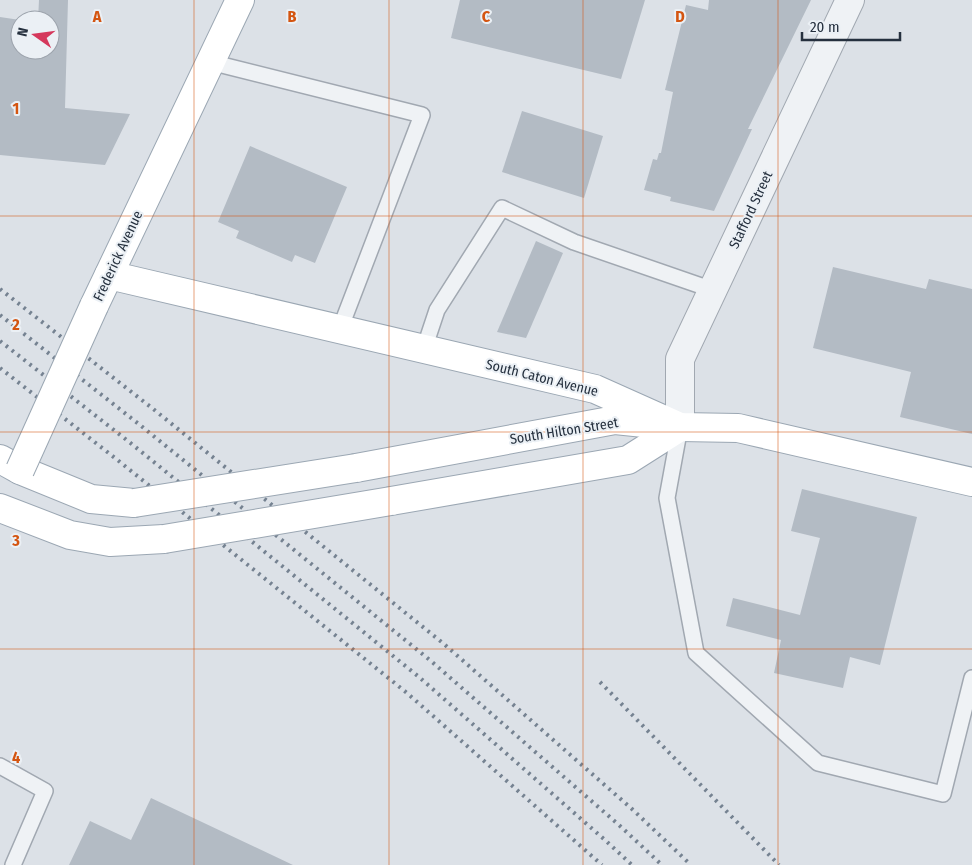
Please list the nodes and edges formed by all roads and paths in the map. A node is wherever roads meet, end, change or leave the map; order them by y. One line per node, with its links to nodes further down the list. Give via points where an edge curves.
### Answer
1 (240, 0): 3 (main road, Frederick Avenue)
2 (850, 0): 5 (street, Stafford Street)
3 (210, 62): 4 (main road, Frederick Avenue); 6 (lane, via 422,115)
4 (109, 275): 6 (main road, South Caton Avenue); 9 (main road, Frederick Avenue, bridge)
5 (713, 290): 7 (lane, via 574,242 502,208 436,310); 8 (street, Stafford Street, via 680,359)
6 (340, 329): 7 (main road, South Caton Avenue)
7 (424, 349): 8 (main road, South Caton Avenue, via 595,389)
8 (680, 427): 9 (main road, South Hilton Street, bridge, via 614,420 356,468 134,503 91,499); 10 (main road, South Caton Avenue, via 738,428); 11 (main road, bridge, via 628,460 164,539 110,542 70,535); 12 (lane, via 668,498 696,654 818,763 943,794)
9 (10, 464): 11 (main road, Frederick Avenue)
10 (972, 482)
11 (1, 510)
12 (972, 678)
13 (0, 766): 14 (lane, via 45,791)
14 (13, 865)

